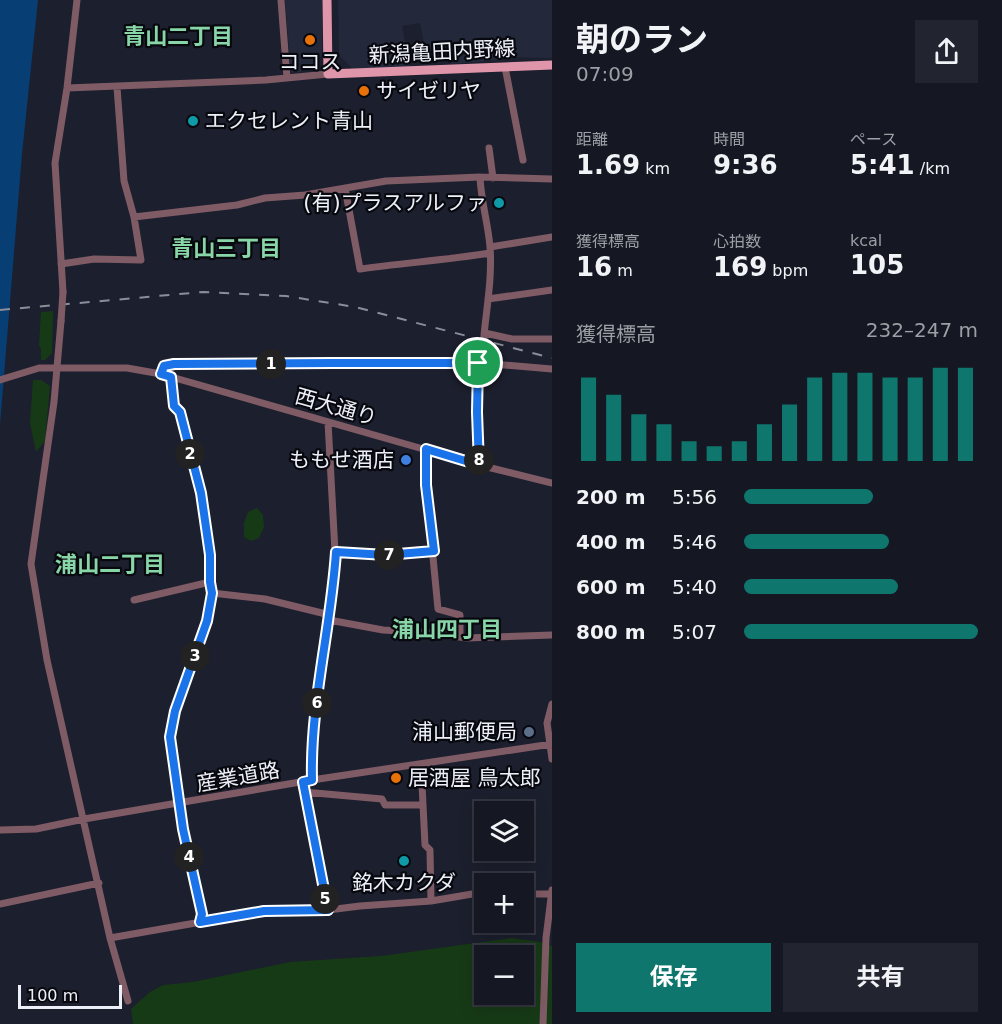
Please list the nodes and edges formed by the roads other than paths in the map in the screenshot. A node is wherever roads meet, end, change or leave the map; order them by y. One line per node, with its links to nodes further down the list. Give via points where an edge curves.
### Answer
1 (77, 0): 10 (street)
2 (281, 0): 8 (street)
3 (327, 0): 7 (main road)
4 (334, 0): 7 (main road)
5 (552, 65): 6 (main road, 新潟亀田内野線)
6 (505, 67): 7 (main road, 新潟亀田内野線); 12 (street)
7 (331, 74): 8 (street)
8 (287, 78): 9 (street)
9 (117, 87): 10 (street); 17 (street, via 124,181)
10 (67, 88): 20 (street, via 55,163)
11 (489, 148): 14 (street)
12 (523, 159)
13 (480, 177): 14 (street); 16 (street, via 386,181); 19 (street)
14 (494, 178): 15 (street)
15 (552, 179)
16 (345, 189): 17 (street); 19 (street, via 360,269 460,258)
17 (134, 217): 20 (street, via 141,260 94,259)
18 (552, 237): 19 (street)
19 (490, 250): 22 (street)
20 (61, 264): 27 (street, bridge, via 63,292)
21 (552, 290): 22 (street)
22 (488, 299): 23 (street)
23 (485, 333): 24 (street); 26 (street)
24 (548, 340): 25 (street)
25 (552, 347)
26 (480, 363): 28 (street); 29 (street, via 174,364 164,366); 34 (street)
27 (56, 368): 29 (street, 西大通り, via 127,368); 31 (street, 西大通り, via 39,368); 53 (street, via 31,564 47,660)
28 (552, 369)
29 (161, 374): 30 (street, 西大通り)
30 (171, 377): 32 (street, 西大通り); 38 (street, via 174,406 180,412 201,493)
31 (0, 380)
32 (328, 422): 33 (street, 西大通り); 37 (street)
33 (426, 449): 34 (street, 西大通り); 36 (street)
34 (479, 465): 35 (street, 西大通り)
35 (552, 483)
36 (434, 551): 37 (street, via 386,555); 43 (street, via 438,609 460,615)
37 (336, 552): 41 (street)
38 (210, 582): 39 (street); 40 (street)
39 (212, 593): 41 (street, via 265,599); 51 (street, via 207,621 175,711 170,737)
40 (134, 600)
41 (330, 617): 43 (street, via 383,630); 48 (street, via 312,750)
42 (552, 636): 43 (street)
43 (460, 637)
44 (552, 704): 45 (street, via 547,723)
45 (550, 744): 46 (street); 47 (street, 産業道路)
46 (552, 759)
47 (421, 764): 48 (street, 産業道路); 52 (street)
48 (312, 780): 49 (street, 産業道路)
49 (303, 782): 50 (street); 51 (street, 産業道路)
50 (304, 792): 52 (street, via 382,799 385,805); 61 (street)
51 (180, 803): 53 (street, 産業道路); 62 (street, via 202,914)
52 (422, 805): 59 (street, via 425,844 430,850)
53 (84, 819): 54 (street, 産業道路, via 36,829); 55 (street)
54 (0, 830)
55 (99, 883): 60 (street); 63 (street)
56 (552, 892): 57 (street); 65 (street)
57 (534, 893)
58 (474, 894): 59 (street)
59 (430, 902): 61 (street)
60 (0, 904)
61 (328, 910): 62 (street, via 264,911)
62 (200, 922): 63 (street)
63 (110, 938): 64 (street)
64 (128, 1001)
65 (543, 1024)

